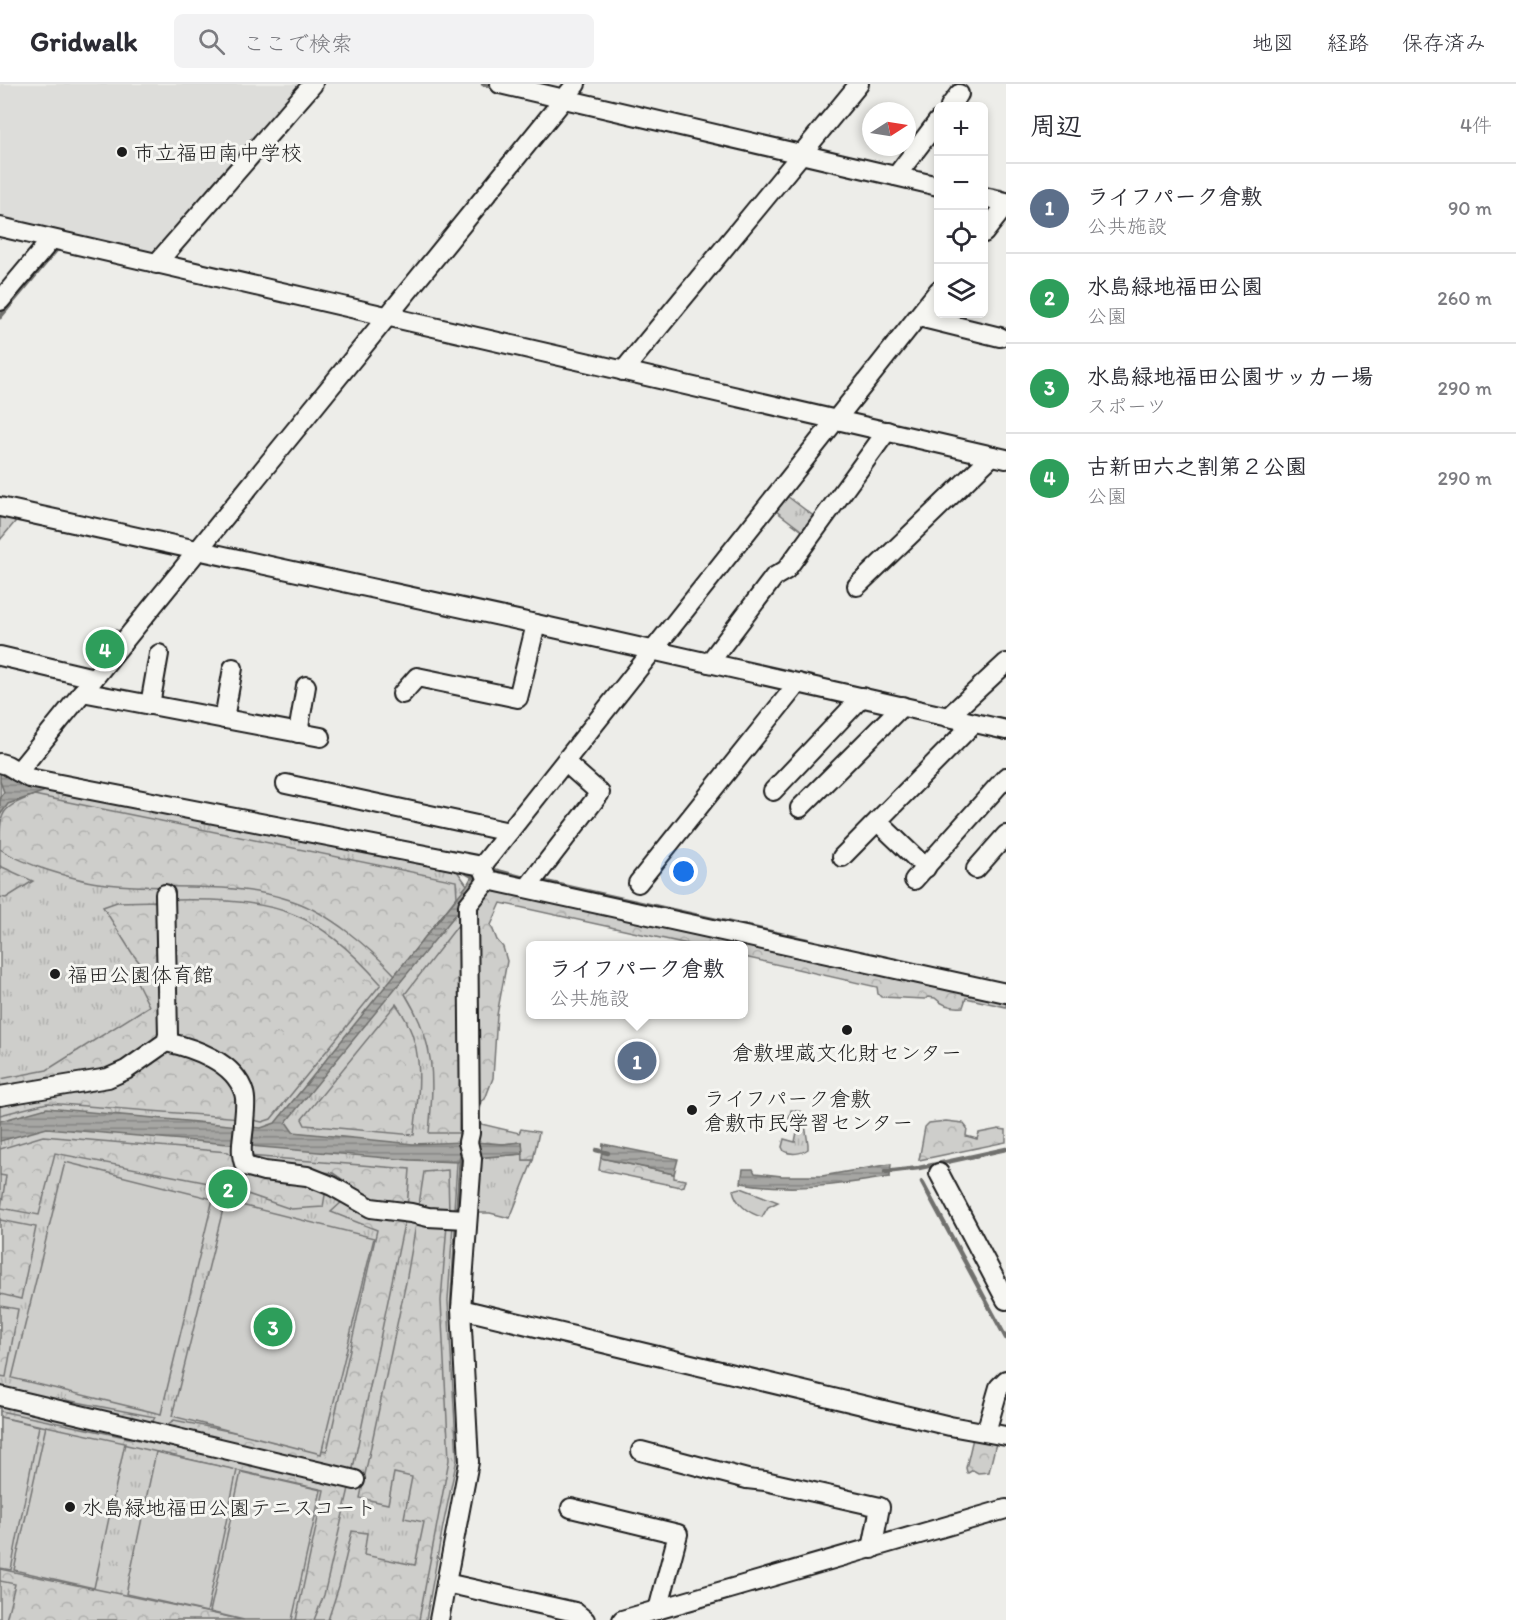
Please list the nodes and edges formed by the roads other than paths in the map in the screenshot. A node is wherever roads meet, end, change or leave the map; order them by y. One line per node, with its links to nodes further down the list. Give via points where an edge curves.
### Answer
1 (313, 84): 15 (street)
2 (500, 84): 5 (street)
3 (576, 84): 5 (street)
4 (859, 84): 7 (street)
5 (564, 99): 7 (street); 18 (street)
6 (934, 127): 8 (street)
7 (801, 154): 8 (street); 21 (street)
8 (896, 176): 9 (street)
9 (934, 185)
10 (988, 198): 11 (street)
11 (1006, 203): 13 (street)
12 (0, 228): 14 (street)
13 (988, 228)
14 (51, 240): 15 (street); 17 (street)
15 (156, 264): 18 (street)
16 (934, 298): 19 (street)
17 (0, 301)
18 (388, 317): 21 (street); 26 (street)
19 (919, 317): 20 (street); 22 (street)
20 (1000, 337)
21 (623, 371): 22 (street)
22 (837, 420): 23 (street); 29 (street)
23 (887, 431): 24 (street); 32 (street, via 786,570 774,577)
24 (999, 457): 27 (street)
25 (0, 507): 26 (street)
26 (196, 550): 28 (street); 35 (street)
27 (856, 586)
28 (536, 624): 29 (street); 39 (street, via 518,698 417,677)
29 (655, 651): 32 (street); 49 (street)
30 (159, 654): 41 (street)
31 (0, 656): 35 (street)
32 (709, 663): 36 (street)
33 (1006, 663): 43 (street)
34 (233, 668): 44 (street)
35 (94, 678): 38 (street)
36 (798, 683): 40 (street); 62 (street)
37 (306, 686): 47 (street)
38 (82, 692): 41 (street); 51 (street)
39 (402, 694)
40 (862, 698): 42 (street); 54 (street)
41 (150, 705): 44 (street)
42 (902, 706): 43 (street); 55 (street)
43 (948, 717): 45 (street)
44 (224, 719): 47 (street)
45 (974, 723): 46 (street); 56 (street)
46 (1006, 730)
47 (298, 733): 48 (street)
48 (321, 737)
49 (565, 762): 57 (street); 63 (street, via 600,793)
50 (0, 763): 51 (street)
51 (18, 772): 61 (street, via 29,778)
52 (1006, 777): 56 (street, via 920,874)
53 (286, 784): 57 (street)
54 (772, 791)
55 (800, 808)
56 (878, 822): 59 (street)
57 (509, 832): 61 (street)
58 (1006, 835): 60 (street)
59 (842, 857)
60 (976, 869)
61 (485, 873): 63 (street); 69 (street, via 468,905 470,1150)
62 (638, 883)
63 (527, 888): 65 (street)
64 (165, 894): 66 (street)
65 (1006, 993)
66 (166, 1042): 67 (street, via 108,1078); 69 (street, via 219,1063 240,1084 245,1101 241,1155 245,1166 307,1176 371,1208)
67 (0, 1096)
68 (939, 1173): 70 (street)
69 (460, 1219): 71 (street)
70 (1006, 1300)
71 (461, 1309): 74 (street); 81 (street, via 470,1462)
72 (1006, 1380): 74 (street, via 999,1387)
73 (0, 1396): 77 (street)
74 (986, 1432): 75 (street)
75 (1006, 1436)
76 (641, 1451): 80 (street, via 747,1479 880,1507)
77 (356, 1480)
78 (571, 1508): 82 (street, via 678,1534)
79 (1006, 1509): 80 (street)
80 (872, 1549): 82 (street)
81 (445, 1586): 83 (street); 84 (street, via 575,1612)
82 (658, 1610): 85 (street)
83 (439, 1620)
84 (585, 1620)
85 (622, 1620)

